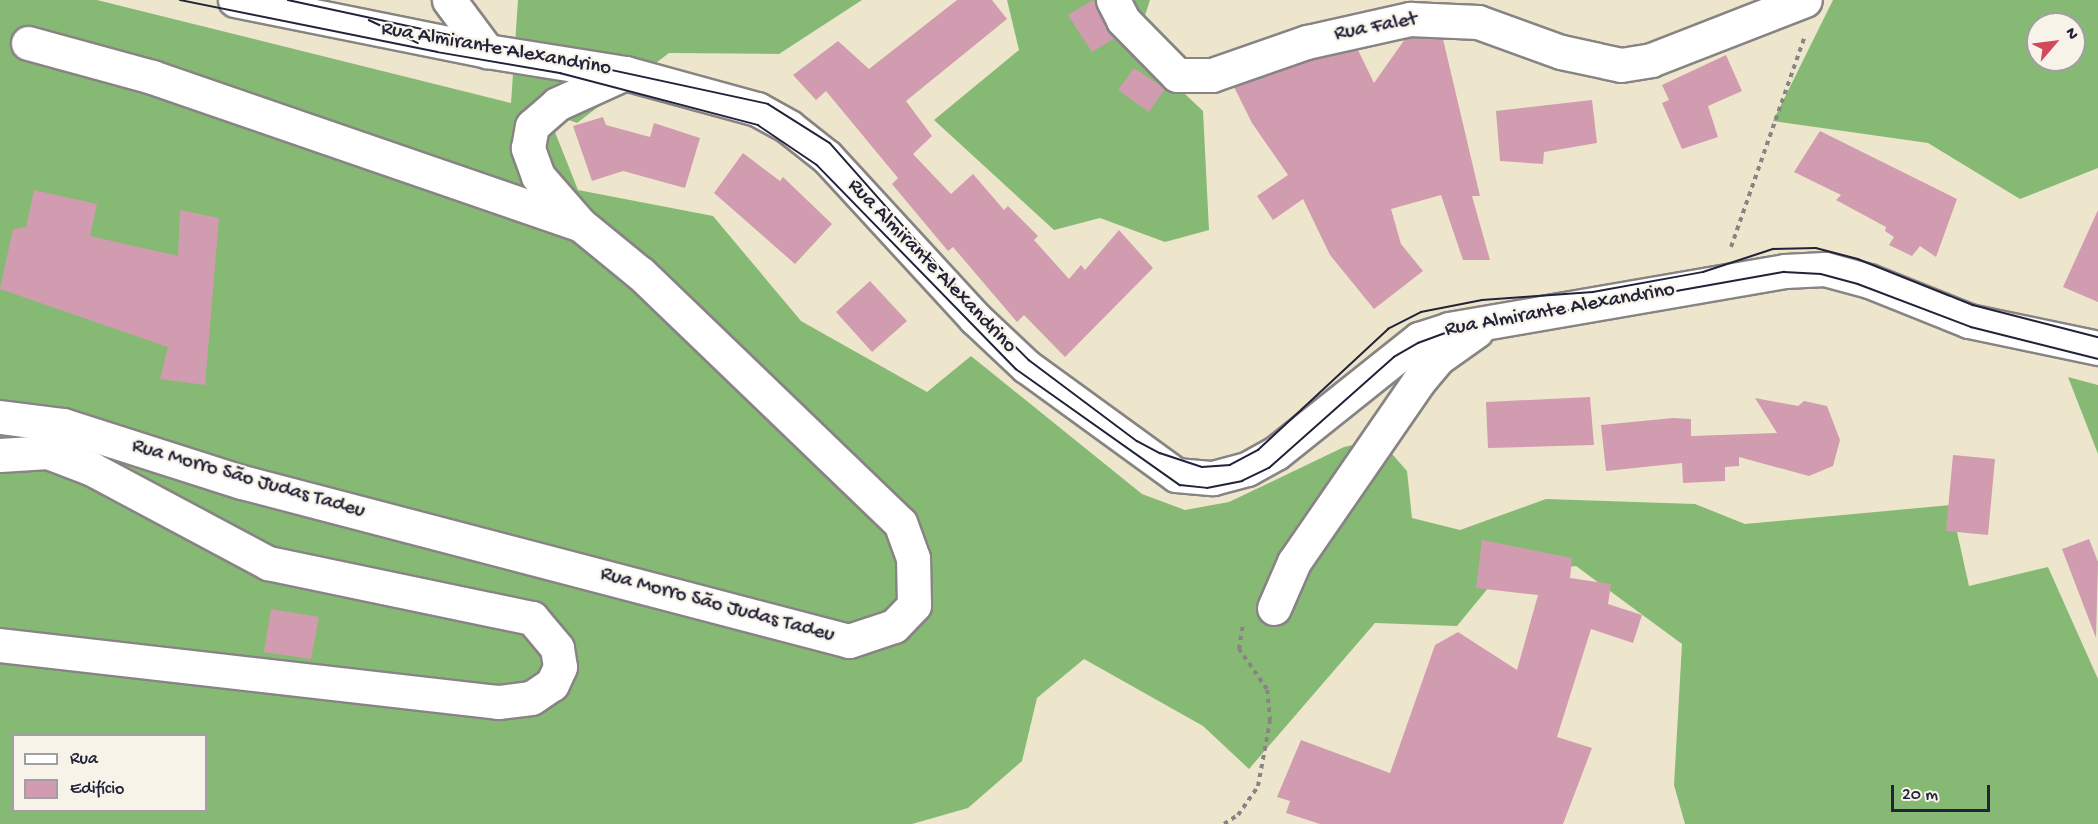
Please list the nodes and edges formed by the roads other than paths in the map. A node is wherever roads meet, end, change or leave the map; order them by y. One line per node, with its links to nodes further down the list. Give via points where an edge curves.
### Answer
1 (235, 0): 5 (street, Rua Almirante Alexandrino)
2 (449, 0): 7 (street)
3 (1113, 0): 4 (street, Rua Falet, via 1123,20 1177,75 1212,75 1307,42 1410,19 1478,22 1561,52 1621,65 1650,60)
4 (1813, 3)
5 (341, 10): 7 (street, Rua Almirante Alexandrino)
6 (28, 43): 9 (street, via 152,77)
7 (487, 51): 8 (street, Rua Almirante Alexandrino)
8 (625, 73): 9 (street, Rua Morro São Judas Tadeu, via 557,104 531,126 528,148 538,176); 10 (street, Rua Almirante Alexandrino, via 757,109 789,127 827,157 975,318 1026,366 1176,475 1213,478 1247,469 1276,453 1419,339)
9 (580, 224): 12 (street, Rua Morro São Judas Tadeu, via 641,274 900,523 913,558 914,605 894,626 849,641 242,482 63,424)
10 (1495, 318): 11 (street, Rua Almirante Alexandrino, via 1785,271 1825,269 1869,281 1969,321); 14 (street, via 1438,358 1418,382 1294,562)
11 (2098, 348)
12 (0, 417)
13 (0, 455): 15 (street, Rua Morro São Judas Tadeu, via 48,452 92,469 268,563 532,618 557,648 560,667 552,684 531,698 498,702)
14 (1274, 608)
15 (0, 645)

